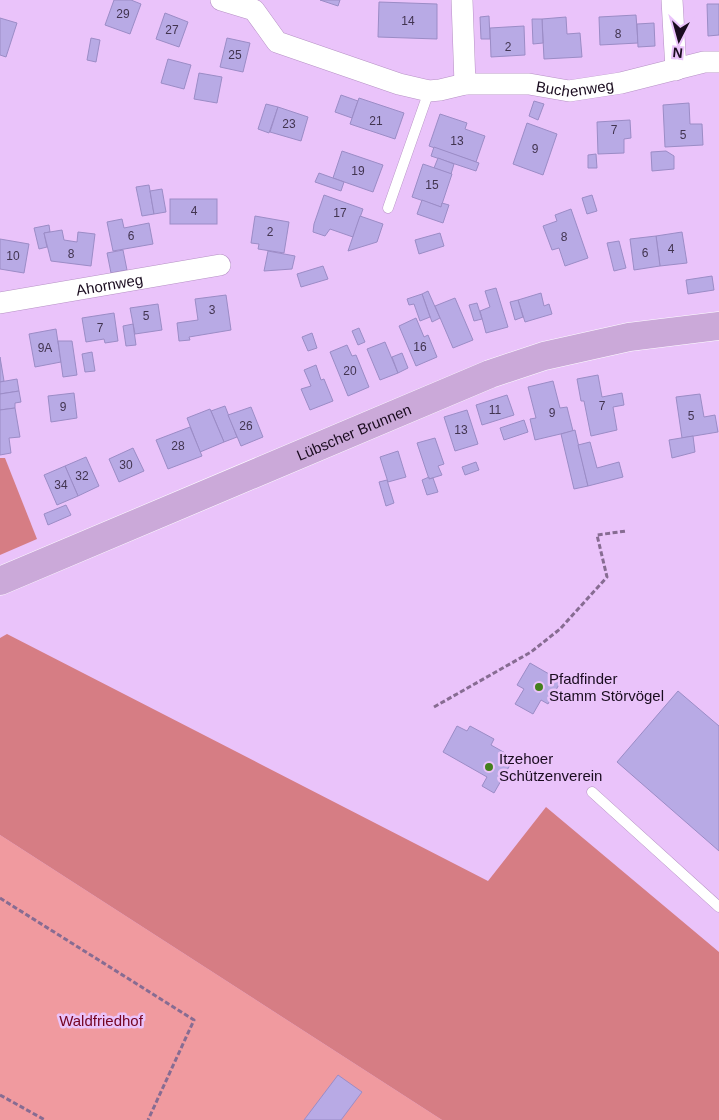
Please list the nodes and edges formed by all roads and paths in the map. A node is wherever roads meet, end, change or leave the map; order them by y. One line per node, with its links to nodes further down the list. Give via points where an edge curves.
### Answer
1 (221, 0): 7 (street, Buchenweg, via 254,10 278,42 399,84)
2 (462, 0): 6 (street)
3 (672, 0): 5 (street)
4 (719, 62): 5 (street, Buchenweg, via 704,62)
5 (676, 70): 6 (street, Buchenweg, via 569,91 529,84)
6 (465, 84): 7 (street, Buchenweg)
7 (429, 91): 8 (lane)
8 (388, 208)
9 (220, 265): 10 (street, Ahornweg)
10 (0, 303)
11 (719, 326): 13 (main road, Lübscher Brunnen, via 629,337 544,356 490,374)
12 (626, 531): 14 (path, via 597,536 607,577 560,629 531,652)
13 (0, 581)
14 (434, 707)
15 (592, 792): 17 (lane)
16 (0, 898): 20 (path, via 194,1020)
17 (719, 907)
18 (0, 1096): 19 (path)
19 (44, 1120)
20 (148, 1120)

